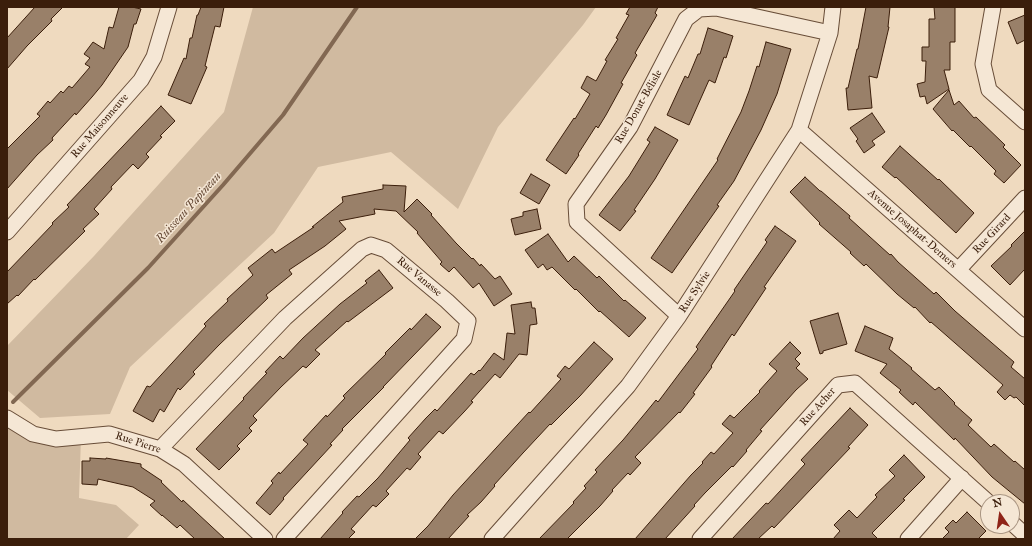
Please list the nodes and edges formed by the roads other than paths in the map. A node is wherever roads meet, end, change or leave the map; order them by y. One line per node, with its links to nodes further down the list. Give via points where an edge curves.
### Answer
1 (168, 7): 8 (street, Rue Maisonneuve, via 154,57 141,80)
2 (833, 7): 4 (street, Rue Sylvie)
3 (994, 7): 5 (street, via 983,64 989,90)
4 (830, 33): 6 (street, Rue Sylvie); 10 (street, Rue Donat-Bélisle, via 716,8 699,9 686,19 630,127 576,204 577,222)
5 (1025, 122)
6 (799, 130): 9 (street, Avenue Josaphat-Demers); 10 (street, Rue Sylvie)
7 (1025, 198): 9 (street, Rue Girard)
8 (7, 232)
9 (958, 270): 11 (street, Avenue Josaphat-Demers)
10 (679, 316): 18 (street, Rue Sylvie, via 628,386)
11 (1025, 329)
12 (7, 418): 13 (street, Rue Pierre, via 32,434 56,439 109,434)
13 (160, 449): 16 (street, Rue Pierre, via 184,464); 17 (street, Rue Vanasse, via 285,318 362,249 371,245 386,250 468,321 464,339)
14 (962, 478): 15 (street, Rue Acher); 19 (street, Rue Acher, via 855,383 838,385); 20 (street)
15 (980, 495)
16 (265, 539)
17 (284, 539)
18 (492, 539)
19 (700, 539)
20 (908, 539)

